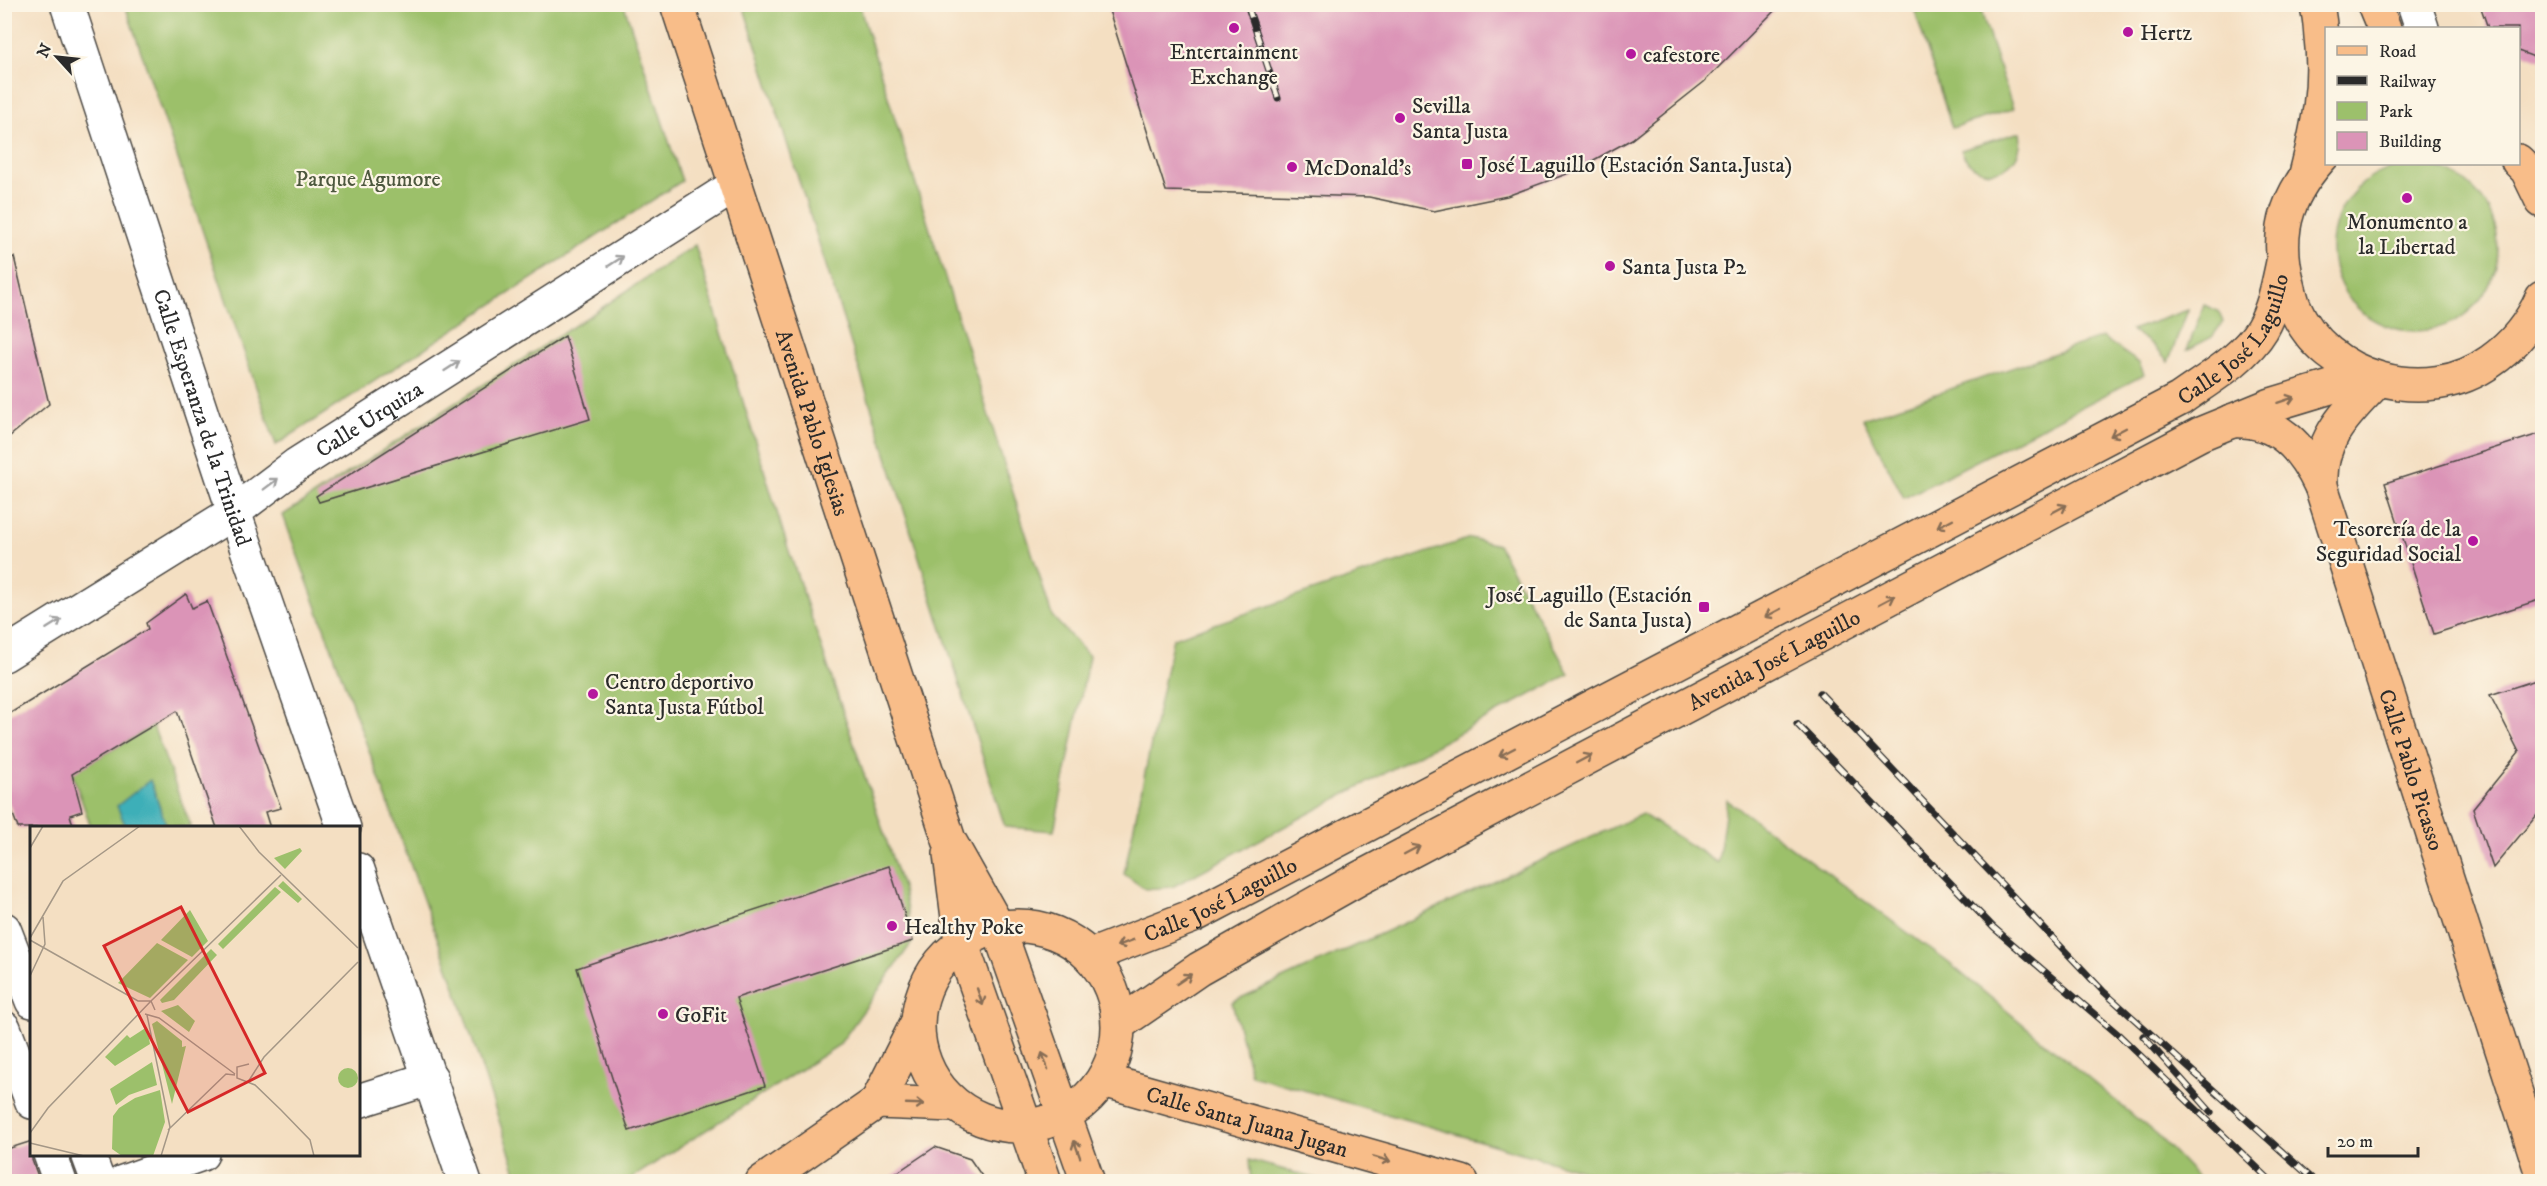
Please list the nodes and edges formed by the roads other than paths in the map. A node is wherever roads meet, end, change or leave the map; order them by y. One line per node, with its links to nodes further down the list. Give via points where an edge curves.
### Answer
1 (67, 4): 21 (street, Calle Esperanza de la Trinidad)
2 (677, 4): 12 (main road, Avenida Pablo Iglesias)
3 (2316, 4): 10 (main road, via 2324,60)
4 (2374, 4): 6 (main road)
5 (2414, 4): 7 (street)
6 (2384, 27)
7 (2422, 27)
8 (2520, 148): 9 (main road)
9 (2542, 154)
10 (2316, 163): 14 (main road, via 2291,203 2285,222)
11 (2520, 163): 13 (main road)
12 (735, 185): 21 (street, Calle Urquiza, one-way to 12, via 296,465); 25 (main road, Avenida Pablo Iglesias)
13 (2542, 201)
14 (2283, 262): 16 (main road, via 2294,306 2307,327 2327,351); 17 (main road, Calle José Laguillo, via 2274,302 2249,346)
15 (2538, 315): 16 (main road, via 2490,363 2464,375 2436,383 2408,384)
16 (2373, 378): 18 (main road, Calle José Laguillo, one-way to 16, via 2271,405); 20 (main road, Calle Pablo Picasso, via 2330,435 2320,470)
17 (2170, 405): 24 (main road, Avenida José Laguillo, one-way to 24)
18 (2231, 421): 19 (main road, Calle José Laguillo); 20 (main road, via 2267,424 2293,443 2311,465)
19 (2188, 441): 27 (main road, Avenida José Laguillo, one-way to 19)
20 (2321, 486): 47 (main road, Calle Pablo Picasso)
21 (234, 512): 22 (street, Calle Urquiza, one-way to 21); 23 (street, Calle Esperanza de la Trinidad)
22 (4, 655)
23 (343, 826)
24 (1348, 836): 31 (main road, Calle José Laguillo, one-way to 31, via 1192,916)
25 (949, 840): 28 (main road); 30 (main road)
26 (360, 876): 36 (street)
27 (1360, 878): 33 (main road, Calle José Laguillo, one-way to 27, via 1199,969)
28 (998, 927): 30 (main road); 31 (main road, via 1024,925 1051,930 1076,941); 42 (main road, one-way to 28)
29 (4, 929): 32 (street)
30 (961, 942): 34 (main road, via 938,965 922,993); 43 (main road, one-way to 43)
31 (1090, 956): 33 (main road, via 1111,987)
32 (30, 996)
33 (1119, 1024): 37 (main road, via 1115,1053)
34 (916, 1025): 40 (main road); 41 (main road, via 926,1069)
35 (4, 1028): 38 (street)
36 (431, 1078): 39 (street); 51 (street)
37 (1103, 1080): 42 (main road, via 1087,1100); 55 (main road, Calle Santa Juana Jugan, one-way to 55)
38 (30, 1097)
39 (360, 1100)
40 (877, 1102): 41 (main road, one-way to 41); 52 (main road)
41 (953, 1105): 43 (main road, via 988,1123)
42 (1065, 1116): 43 (main road); 54 (main road, one-way to 42)
43 (1026, 1127): 53 (main road)
44 (50, 1156): 48 (street)
45 (88, 1156): 49 (street)
46 (199, 1156): 50 (street)
47 (2542, 1174)
48 (60, 1182)
49 (101, 1182)
50 (123, 1182)
51 (465, 1182)
52 (762, 1182)
53 (1045, 1182)
54 (1088, 1182)
55 (1462, 1182)

